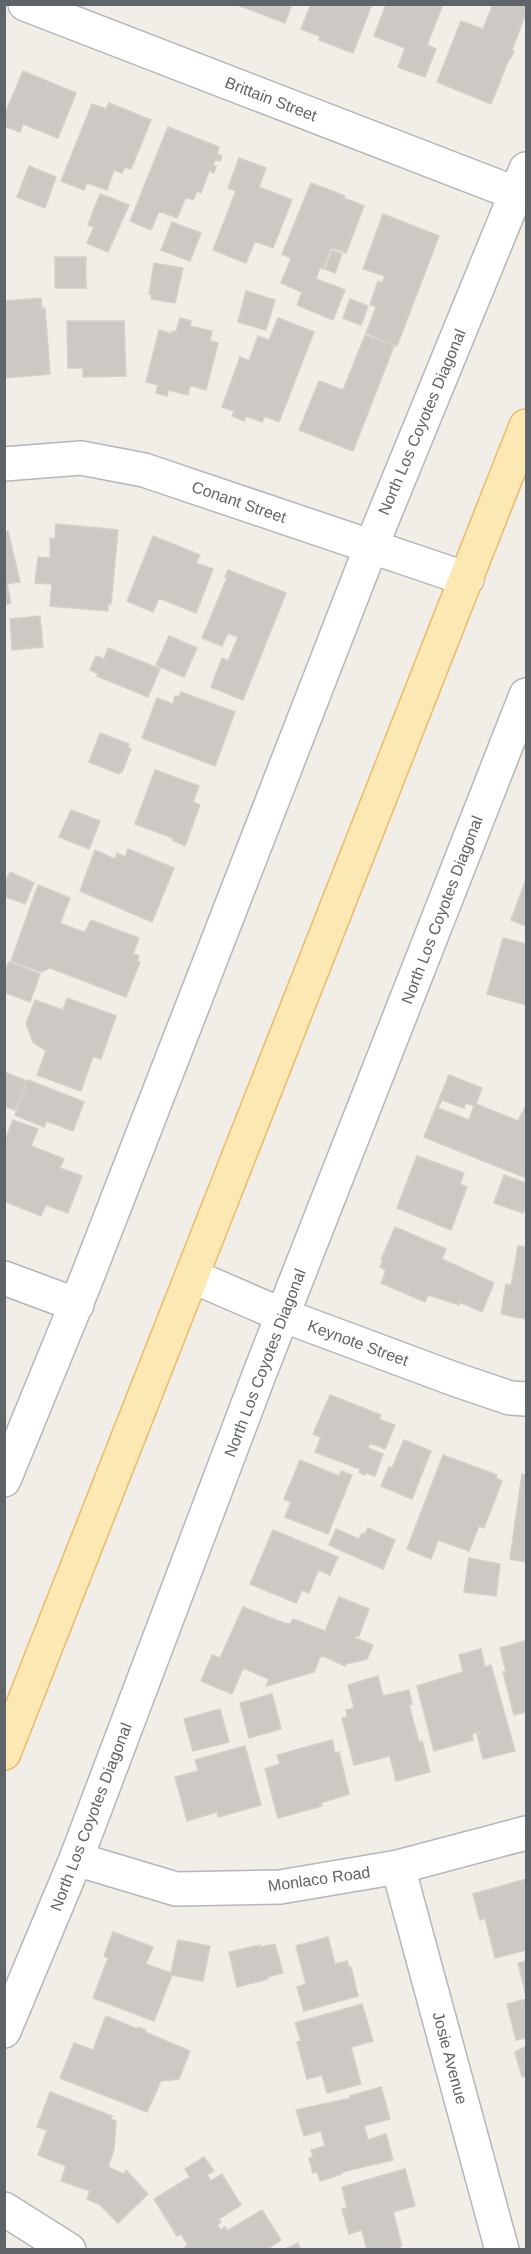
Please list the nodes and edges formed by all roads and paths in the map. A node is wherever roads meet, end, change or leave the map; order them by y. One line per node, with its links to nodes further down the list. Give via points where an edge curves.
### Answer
1 (25, 4): 2 (street, Brittain Street)
2 (522, 182): 5 (street, North Los Coyotes Diagonal)
3 (526, 426): 6 (main road)
4 (4, 465): 5 (street, Conant Street, via 81,458 144,470)
5 (370, 547): 6 (street, Conant Street); 10 (street, North Los Coyotes Diagonal)
6 (467, 579): 8 (main road)
7 (526, 695): 11 (street, North Los Coyotes Diagonal)
8 (192, 1276): 11 (street, Keynote Street); 14 (main road)
9 (4, 1278): 10 (street)
10 (76, 1305): 13 (street, North Los Coyotes Diagonal)
11 (282, 1316): 12 (street, Keynote Street, via 510,1398); 16 (street, North Los Coyotes Diagonal)
12 (526, 1399)
13 (4, 1480)
14 (4, 1753)
15 (526, 1833): 17 (street, Monlaco Road)
16 (76, 1859): 17 (street, Monlaco Road, via 176,1888 280,1887); 18 (street, North Los Coyotes Diagonal)
17 (398, 1867): 21 (street, Josie Avenue)
18 (4, 2031)
19 (4, 2209): 20 (street)
20 (69, 2250)
21 (502, 2250)

